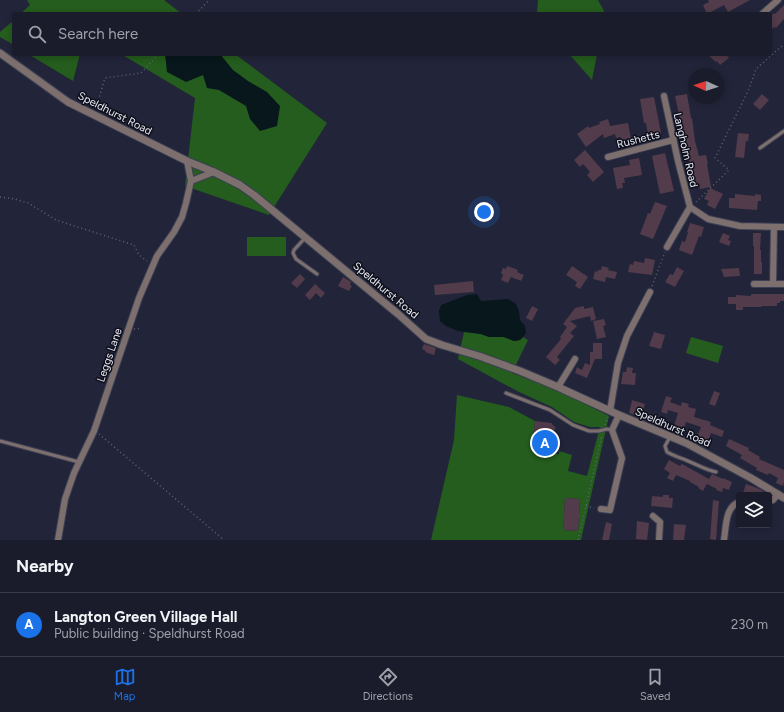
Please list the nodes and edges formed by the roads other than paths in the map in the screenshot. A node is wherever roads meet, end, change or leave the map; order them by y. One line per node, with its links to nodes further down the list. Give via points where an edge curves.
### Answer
1 (778, 0): 2 (street)
2 (764, 12)
3 (0, 53): 9 (street, Speldhurst Road, via 68,102)
4 (664, 96): 6 (street, Langholm Road)
5 (784, 131): 7 (lane)
6 (673, 140): 8 (street, Rushetts); 12 (street, Langholm Road)
7 (760, 148)
8 (608, 157)
9 (187, 161): 10 (street, Speldhurst Road); 11 (street, Leggs Lane)
10 (214, 172): 11 (street); 15 (street, Speldhurst Road, via 240,185)
11 (191, 181): 30 (street, Leggs Lane, via 182,217 157,256 139,298 94,431)
12 (690, 207): 13 (street, via 708,219 740,226); 16 (street)
13 (774, 227): 14 (street); 19 (street)
14 (784, 227)
15 (305, 238): 17 (lane, via 293,253 296,259); 23 (street, Speldhurst Road, via 426,339)
16 (667, 247)
17 (316, 274)
18 (754, 284): 19 (street)
19 (773, 284): 20 (street)
20 (784, 284)
21 (650, 292): 25 (street, via 627,336 618,363)
22 (575, 359): 23 (street)
23 (558, 387): 25 (street, Speldhurst Road)
24 (506, 393): 27 (lane, via 550,410 573,425 589,431)
25 (610, 411): 26 (street, Speldhurst Road)
26 (619, 415): 27 (street); 28 (street, Speldhurst Road)
27 (612, 430): 34 (street, via 622,458 610,510)
28 (670, 437): 31 (lane, via 666,446 667,452); 32 (street, Speldhurst Road, via 706,453)
29 (0, 441): 30 (lane)
30 (80, 462): 36 (street, Leggs Lane, via 65,499)
31 (716, 472)
32 (781, 496)
33 (736, 502): 38 (street, via 729,512)
34 (601, 509)
35 (653, 516): 37 (street, via 660,522)
36 (58, 540)
37 (659, 540)
38 (724, 540)

